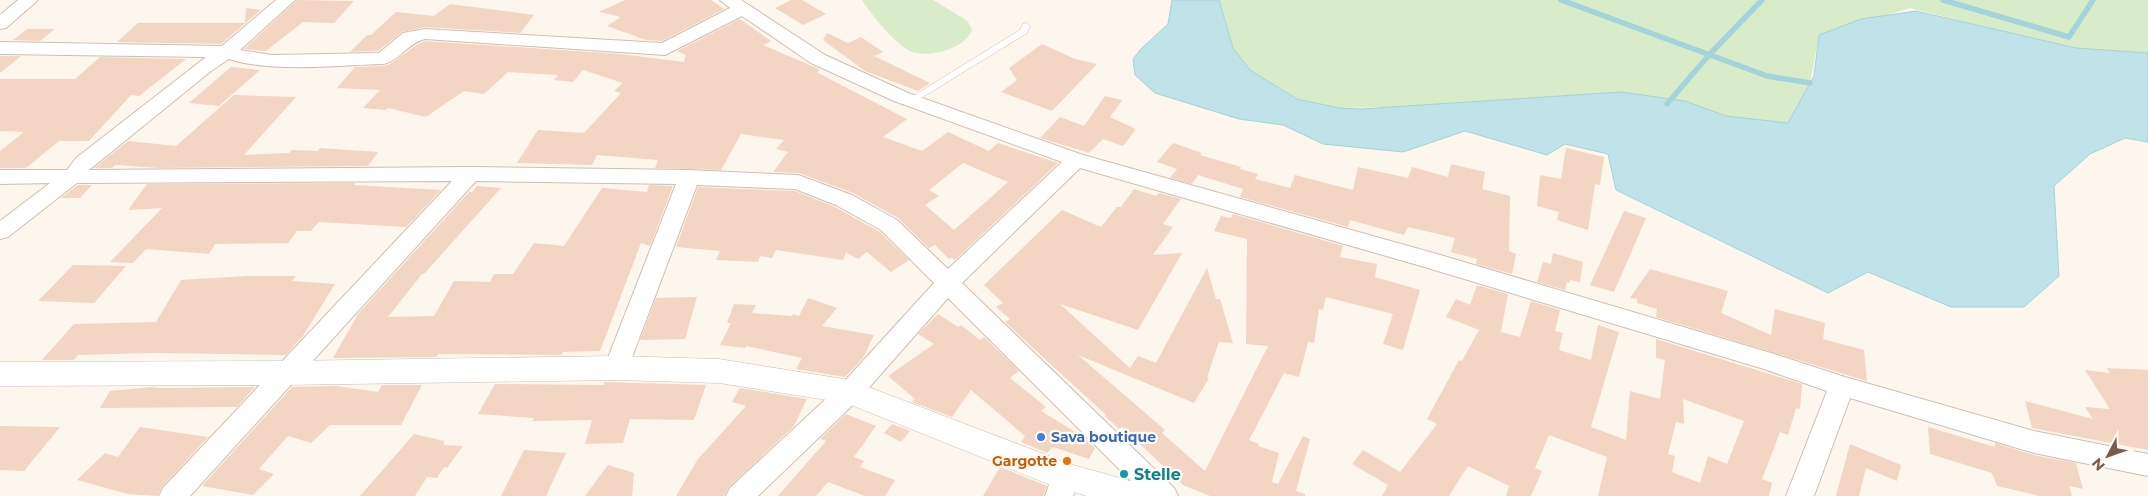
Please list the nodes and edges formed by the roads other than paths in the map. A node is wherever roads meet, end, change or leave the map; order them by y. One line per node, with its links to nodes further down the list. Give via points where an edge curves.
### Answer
1 (29, 0): 4 (street)
2 (286, 0): 7 (street)
3 (736, 4): 7 (street, via 665,49 425,34 409,37 384,58 272,61); 8 (street, via 818,59)
4 (0, 24)
5 (1026, 26): 8 (lane)
6 (0, 48): 7 (street)
7 (227, 52): 12 (street, via 82,163)
8 (910, 100): 9 (street)
9 (1076, 160): 15 (street); 19 (street, via 1439,263)
10 (470, 174): 12 (street); 13 (street); 17 (street)
11 (0, 176): 12 (street)
12 (73, 176): 14 (street)
13 (687, 177): 15 (street, via 798,182 844,200 888,225); 16 (street, via 686,187)
14 (0, 232)
15 (948, 284): 20 (street); 26 (street)
16 (616, 368): 17 (street); 20 (street, via 719,371)
17 (286, 373): 18 (street); 23 (street)
18 (0, 374)
19 (1842, 386): 21 (street, via 2034,442); 27 (street)
20 (850, 392): 22 (street); 24 (street)
21 (2146, 468)
22 (1062, 486): 25 (street)
23 (173, 496)
24 (740, 496)
25 (1136, 496)
26 (1164, 496)
27 (1800, 496)

